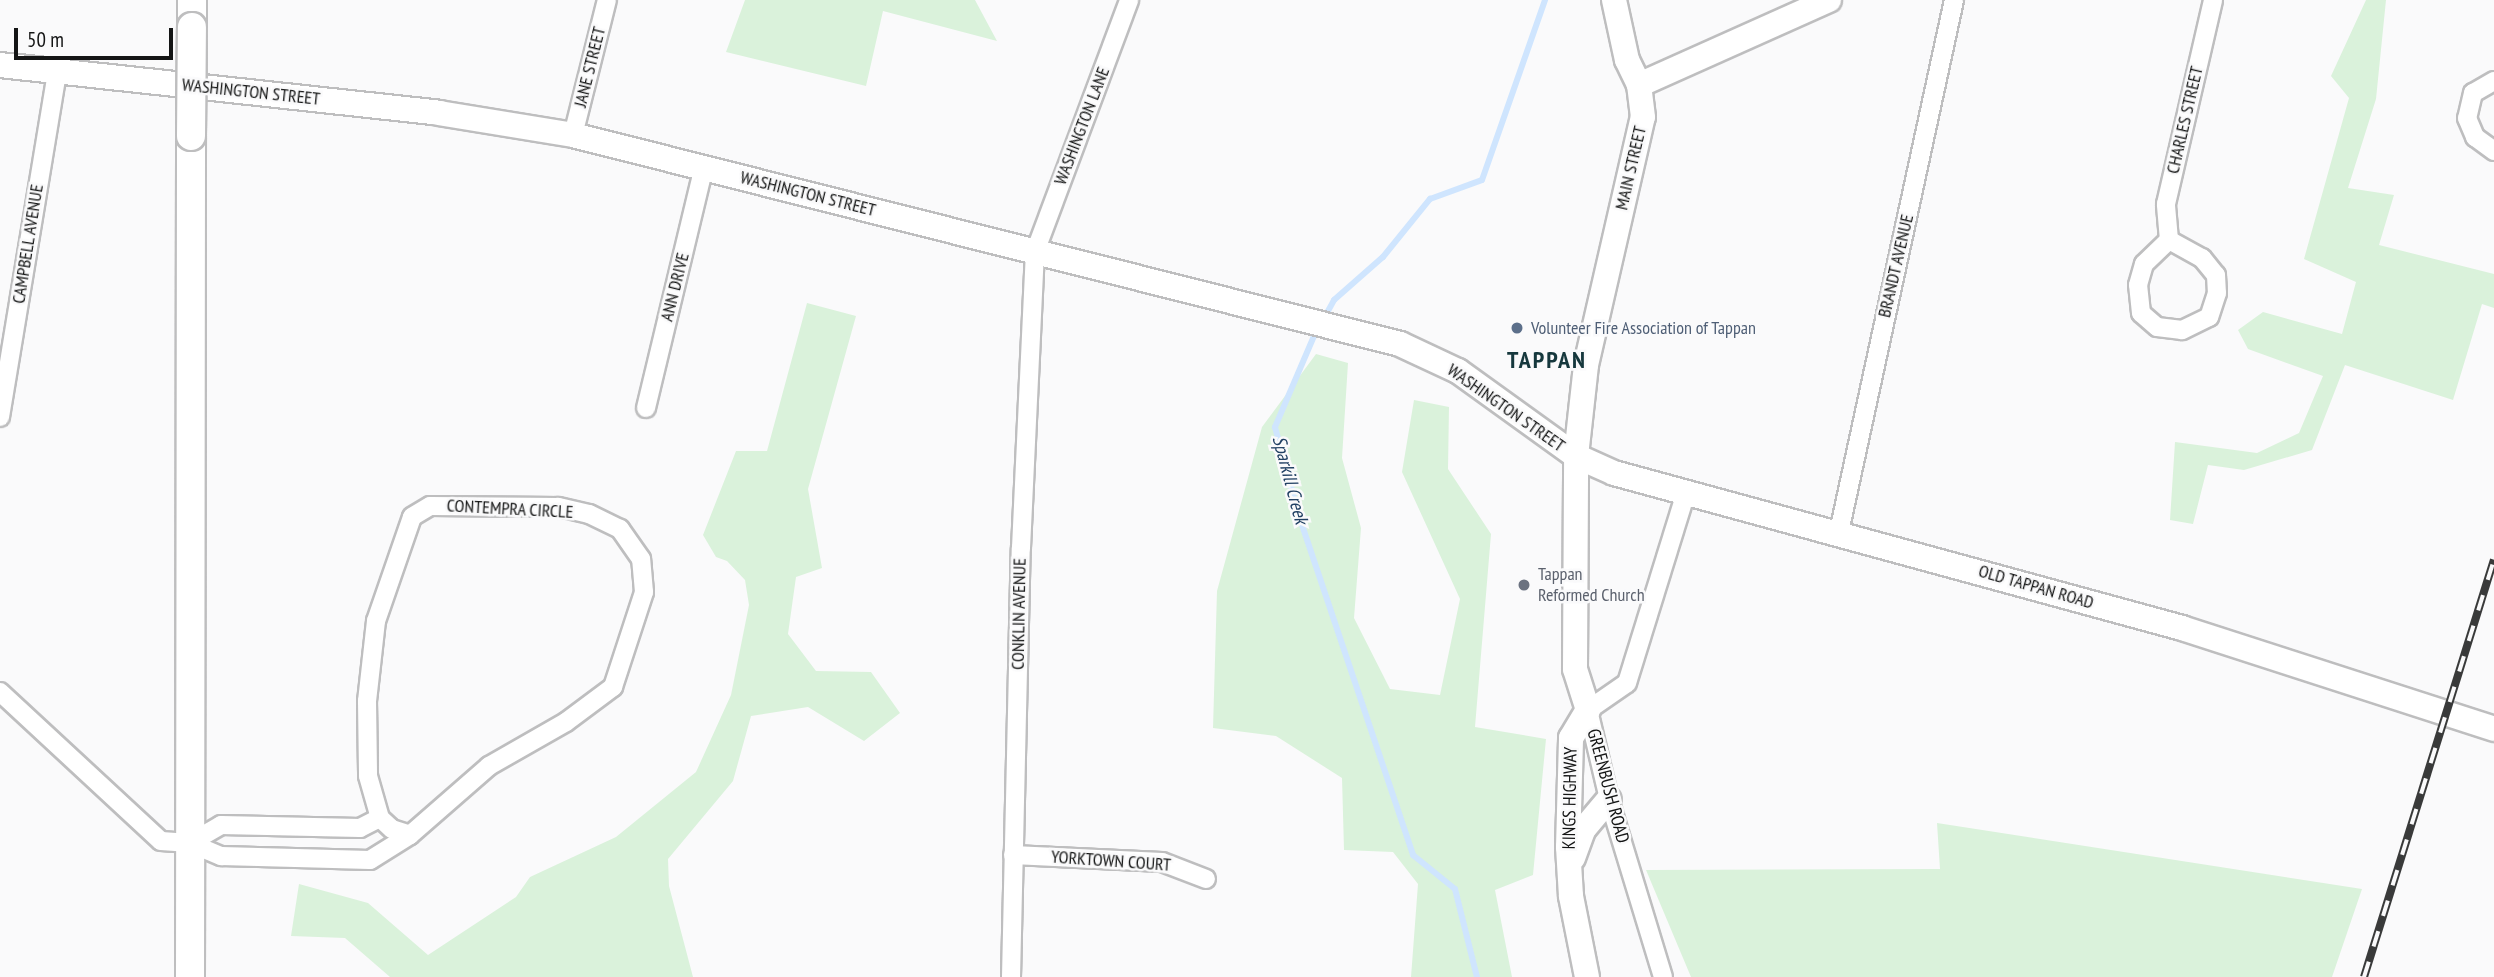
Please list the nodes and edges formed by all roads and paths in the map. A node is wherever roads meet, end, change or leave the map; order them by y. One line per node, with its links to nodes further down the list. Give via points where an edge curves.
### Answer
1 (607, 0): 12 (street, JANE STREET)
2 (1129, 0): 16 (street, WASHINGTON LANE)
3 (1614, 0): 11 (main road, MAIN STREET, via 1627,60)
4 (1829, 0): 11 (main road)
5 (1954, 0): 21 (street, BRANDT AVENUE)
6 (2213, 0): 15 (street, CHARLES STREET, via 2166,204)
7 (192, 14): 28 (main road, bridge)
8 (0, 65): 9 (main road, WASHINGTON STREET)
9 (57, 72): 12 (main road, WASHINGTON STREET, via 439,113); 18 (street, CAMPBELL AVENUE)
10 (2494, 81): 13 (street, via 2473,93 2467,118 2475,137)
11 (1639, 85): 19 (main road, MAIN STREET, via 1643,117 1586,365)
12 (573, 135): 14 (main road, WASHINGTON STREET)
13 (2494, 150)
14 (704, 167): 16 (main road, WASHINGTON STREET); 17 (street, ANN DRIVE)
15 (2169, 240): 15 (street, via 2144,264 2138,285 2141,313 2157,327 2182,330 2208,317 2217,293 2216,275 2202,258)
16 (1035, 251): 19 (main road, WASHINGTON STREET, via 1400,344 1458,371); 29 (street, CONKLIN AVENUE)
17 (646, 408)
18 (0, 417)
19 (1576, 456): 20 (main road, OLD TAPPAN ROAD, via 1614,473); 23 (main road, via 1575,669)
20 (1686, 492): 21 (main road, OLD TAPPAN ROAD); 23 (street, GREENBUSH ROAD, via 1627,683)
21 (1839, 531): 24 (main road, OLD TAPPAN ROAD, via 2192,631)
22 (0, 692): 28 (street, via 161,841)
23 (1588, 710): 25 (street, GREENBUSH ROAD); 30 (main road, KINGS HIGHWAY, via 1571,738)
24 (2494, 729)
25 (1609, 799): 30 (main road, via 1583,830); 35 (street, GREENBUSH ROAD)
26 (380, 818): 27 (street, via 393,830); 27 (street, CONTEMPRA CIRCLE, via 368,776 367,701 376,621 412,517 430,506 558,507 589,514 620,529 642,559 644,592 613,687 566,722 489,766); 28 (street, via 360,828 221,825)
27 (410, 835): 28 (street, CONTEMPRA CIRCLE, via 370,860 221,856)
28 (190, 843): 32 (main road)
29 (1013, 855): 31 (street, YORKTOWN COURT, via 1162,862); 33 (street, CONKLIN AVENUE)
30 (1569, 869): 34 (main road, KINGS HIGHWAY)
31 (1206, 879)
32 (190, 977)
33 (1011, 977)
34 (1587, 977)
35 (1663, 977)

